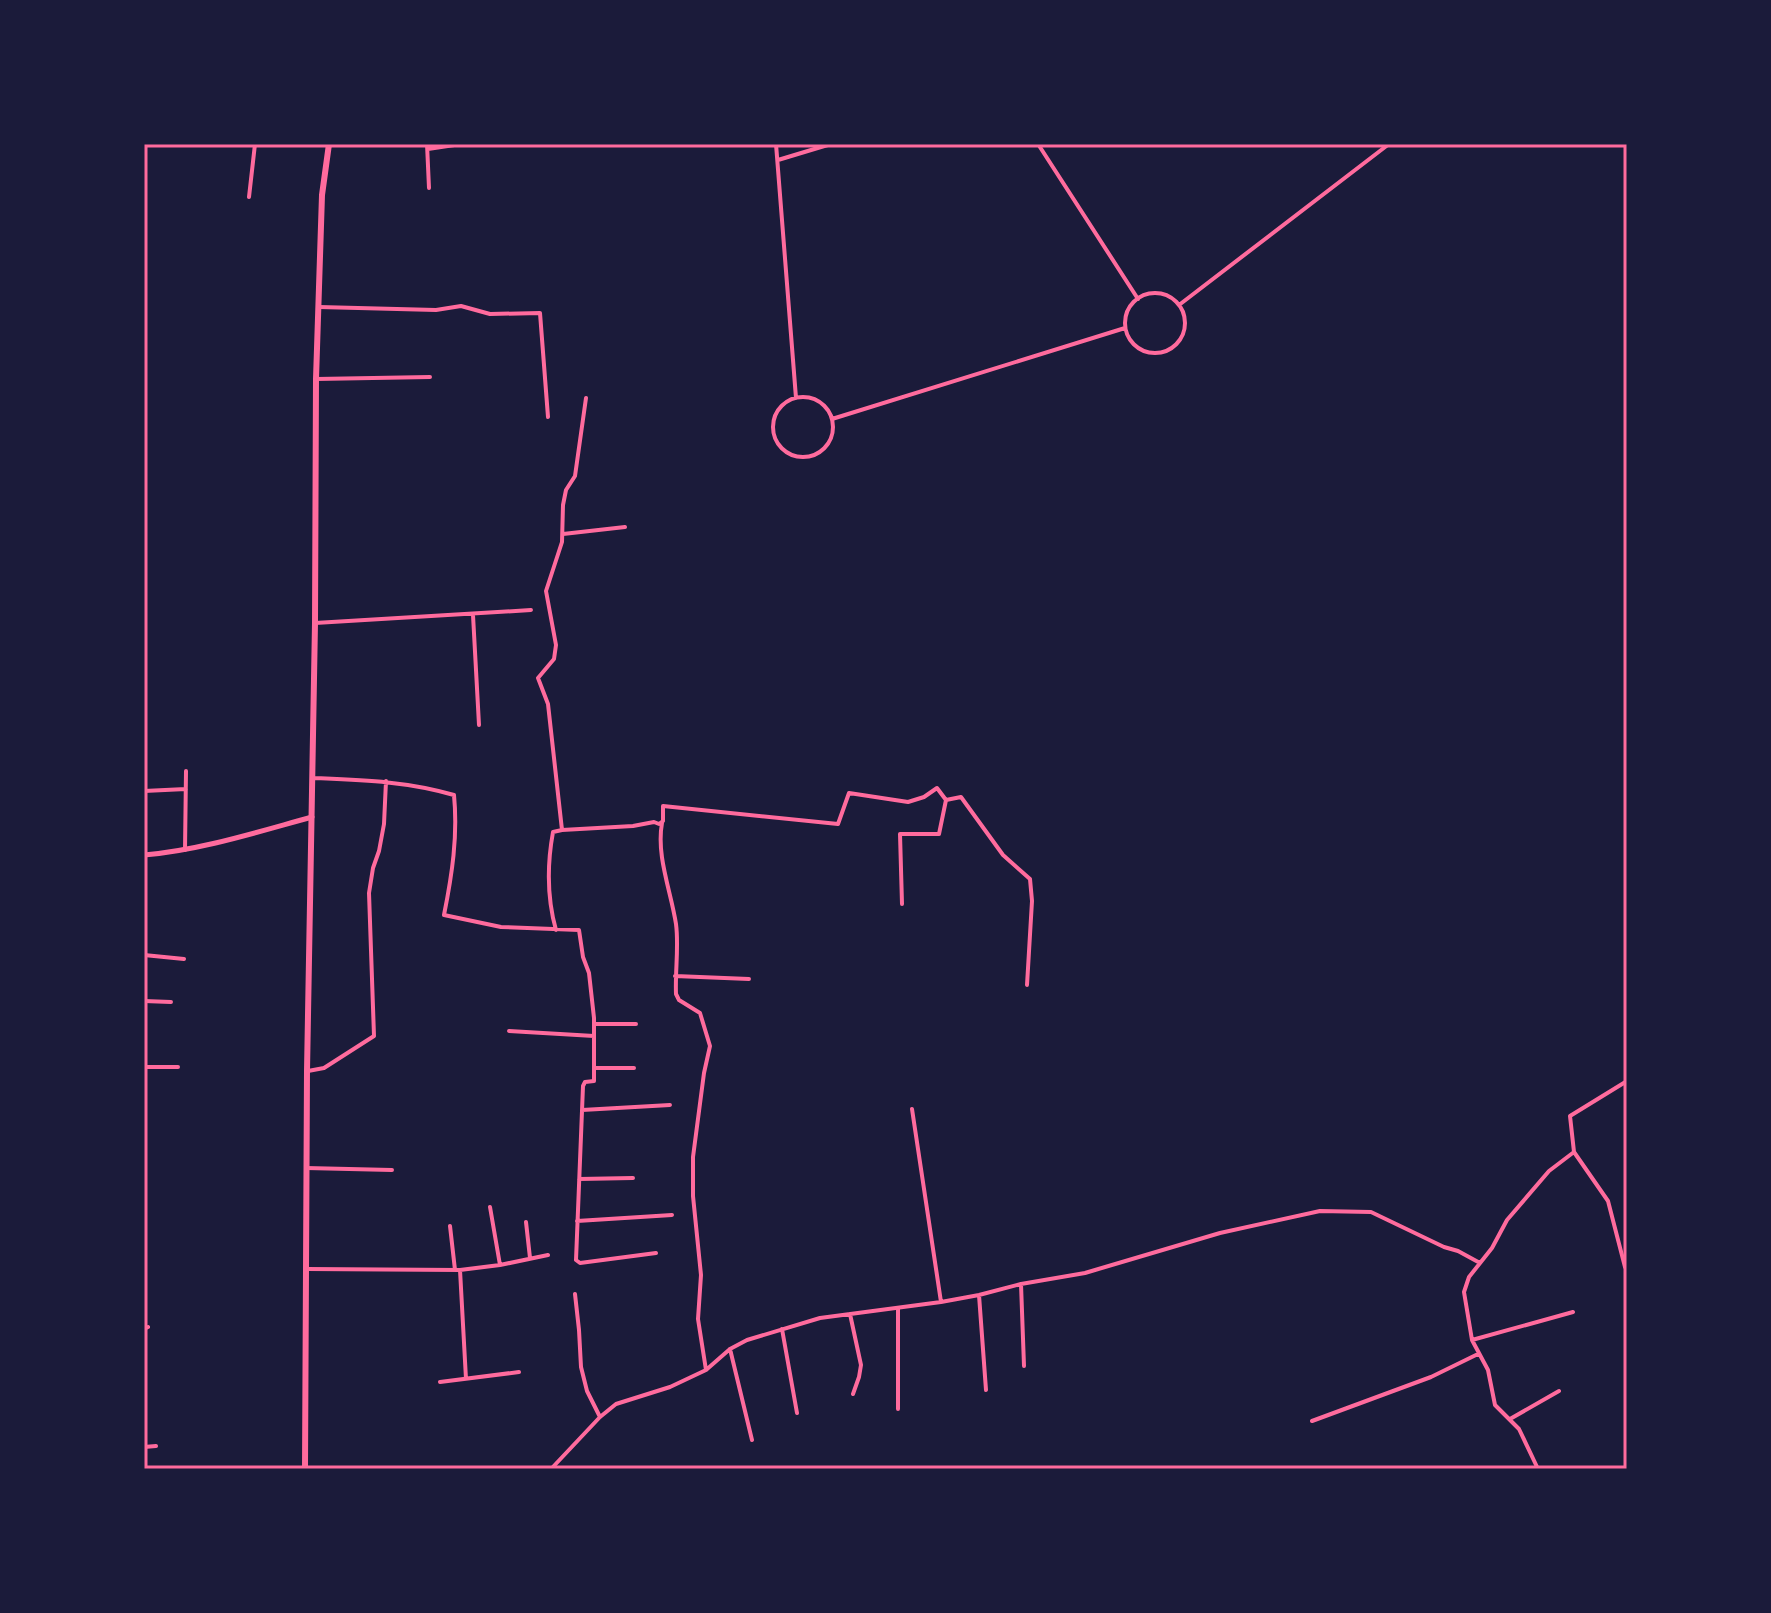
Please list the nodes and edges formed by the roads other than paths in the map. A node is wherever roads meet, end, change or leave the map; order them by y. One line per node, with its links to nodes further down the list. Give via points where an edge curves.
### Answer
1 (255, 144): 11 (street)
2 (329, 144): 14 (main road)
3 (461, 144): 8 (street)
4 (776, 144): 9 (street)
5 (831, 144): 9 (street)
6 (1038, 144): 12 (street)
7 (1389, 144): 13 (street)
8 (428, 146): 10 (street)
9 (778, 160): 19 (street)
10 (429, 188)
11 (249, 197)
12 (1138, 299): 13 (street, via 1159,293); 15 (street, via 1125,317)
13 (1179, 305): 15 (street, via 1185,315 1182,339 1162,353 1138,349)
14 (319, 307): 17 (main road); 20 (street, via 461,306 490,314 540,313)
15 (1125, 328): 21 (street)
16 (430, 377): 17 (street)
17 (316, 379): 26 (main road)
18 (586, 398): 23 (street, via 575,476 566,490)
19 (796, 398): 21 (street, via 818,401); 21 (street, via 785,403 773,423 773,435 787,454 799,458 821,452 829,443)
20 (548, 417)
21 (832, 419)
22 (625, 527): 23 (street)
23 (563, 534): 36 (street, via 546,591 554,659 538,678 548,704)
24 (531, 610): 25 (street)
25 (473, 614): 26 (street); 27 (street)
26 (315, 623): 29 (main road)
27 (479, 725)
28 (186, 771): 31 (street)
29 (312, 778): 30 (street); 34 (main road)
30 (386, 781): 40 (street, via 454,795 452,876 444,915 501,927); 56 (street, via 384,824 369,893 374,1036 324,1068)
31 (186, 789): 32 (street); 37 (street)
32 (144, 791)
33 (946, 800): 35 (street, via 937,788 908,802 849,793 838,824 663,806); 39 (street, via 939,834 900,834); 45 (street, via 961,797 1003,855 1030,879)
34 (312, 817): 37 (street); 56 (main road)
35 (662, 823): 36 (street); 43 (street, via 662,856 677,928)
36 (562, 830): 40 (street, via 553,832 548,859)
37 (185, 850): 38 (street)
38 (144, 855)
39 (902, 904)
40 (556, 930): 48 (street, via 579,930)
41 (144, 955): 42 (street)
42 (184, 959)
43 (675, 976): 44 (street); 93 (street, via 676,994 700,1013 710,1046 693,1157 701,1275 698,1319)
44 (749, 979)
45 (1027, 985)
46 (144, 1001): 47 (street)
47 (171, 1002)
48 (594, 1024): 49 (street); 51 (street)
49 (636, 1024)
50 (509, 1031): 51 (street)
51 (594, 1036): 54 (street)
52 (144, 1067): 53 (street)
53 (178, 1067)
54 (594, 1068): 55 (street); 62 (street, via 594,1081 583,1083)
55 (634, 1068)
56 (307, 1071): 58 (main road)
57 (1627, 1081): 63 (street, via 1570,1116)
58 (307, 1096): 59 (street); 64 (main road)
59 (314, 1101)
60 (670, 1105): 62 (street)
61 (912, 1109): 84 (street)
62 (582, 1110): 67 (street)
63 (1574, 1152): 76 (street, via 1549,1171 1507,1220); 78 (street, via 1608,1201)
64 (306, 1168): 65 (street); 79 (main road)
65 (392, 1170)
66 (633, 1178): 67 (street)
67 (579, 1179): 70 (street)
68 (490, 1207): 77 (street)
69 (672, 1215): 70 (street)
70 (577, 1221): 73 (street, via 578,1263)
71 (526, 1222): 75 (street)
72 (450, 1226): 80 (street)
73 (656, 1253)
74 (548, 1255): 75 (street)
75 (530, 1258): 77 (street)
76 (1480, 1263): 81 (street, via 1371,1212 1320,1211 1220,1233 1085,1273); 89 (street, via 1464,1292)
77 (500, 1265): 80 (street)
78 (1625, 1267)
79 (307, 1269): 80 (street); 108 (main road)
80 (458, 1270): 95 (street)
81 (1021, 1284): 83 (street); 92 (street)
82 (575, 1294): 102 (street, via 581,1367)
83 (979, 1295): 84 (street); 97 (street)
84 (941, 1302): 85 (street)
85 (898, 1309): 87 (street); 100 (street)
86 (1573, 1312): 89 (street)
87 (850, 1314): 88 (street); 99 (street, via 861,1365)
88 (782, 1329): 90 (street); 101 (street)
89 (1472, 1340): 91 (street)
90 (730, 1349): 93 (street); 105 (street)
91 (1478, 1354): 103 (street, via 1488,1370 1495,1405); 104 (street)
92 (1024, 1366)
93 (706, 1370): 102 (street, via 616,1404)
94 (519, 1372): 95 (street)
95 (466, 1379): 96 (street)
96 (440, 1382)
97 (986, 1390)
98 (1559, 1391): 103 (street)
99 (853, 1394)
100 (898, 1409)
101 (797, 1413)
102 (600, 1417): 109 (street)
103 (1510, 1419): 110 (street)
104 (1312, 1421)
105 (752, 1440)
106 (156, 1446): 107 (street)
107 (144, 1447)
108 (305, 1469)
109 (551, 1469)
110 (1538, 1469)

